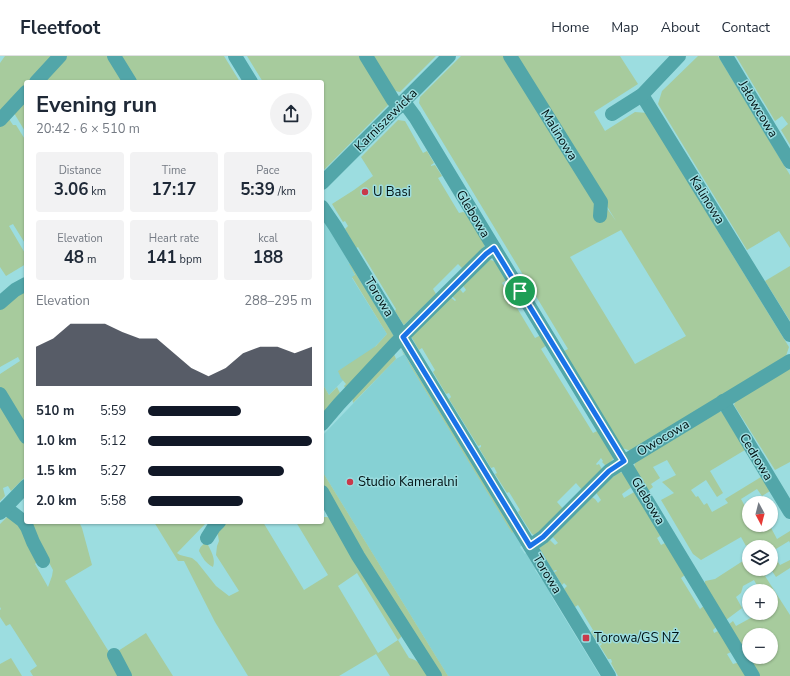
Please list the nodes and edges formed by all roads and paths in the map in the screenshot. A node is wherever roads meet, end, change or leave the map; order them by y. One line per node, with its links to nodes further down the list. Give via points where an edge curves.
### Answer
1 (60, 56): 9 (street)
2 (114, 56): 10 (street)
3 (234, 56): 11 (street)
4 (366, 56): 14 (street, Glebowa, via 393,100)
5 (449, 56): 14 (street, Karniszewicka)
6 (510, 56): 20 (street, Malinowa, via 601,202)
7 (679, 56): 13 (street)
8 (726, 56): 17 (street, Jałowcowa)
9 (38, 80)
10 (129, 80)
11 (250, 80)
12 (24, 94): 16 (street)
13 (642, 95): 15 (street); 24 (street, Kalinowa)
14 (401, 104): 18 (street, Karniszewicka); 21 (street, Glebowa, via 415,117)
15 (612, 114)
16 (0, 120)
17 (790, 162)
18 (324, 181)
19 (324, 210): 25 (street, Torowa)
20 (600, 216)
21 (494, 248): 25 (street); 31 (street, Glebowa)
22 (24, 285): 23 (street)
23 (0, 303)
24 (790, 335)
25 (403, 337): 29 (street); 40 (street, Torowa)
26 (790, 361): 28 (street, Owocowa)
27 (0, 394): 30 (street)
28 (723, 401): 31 (street, Owocowa); 35 (street, Cedrowa)
29 (324, 422)
30 (24, 434)
31 (624, 461): 40 (street, Owocowa, via 609,471 543,537); 46 (street, Glebowa)
32 (24, 488): 34 (street)
33 (324, 496): 44 (street, via 358,556)
34 (3, 510): 36 (street, via 9,510)
35 (790, 512)
36 (24, 523)
37 (25, 524): 41 (street)
38 (217, 524): 39 (street)
39 (207, 538)
40 (530, 546): 45 (street, Torowa)
41 (43, 561)
42 (114, 655): 43 (street)
43 (125, 676)
44 (435, 676)
45 (609, 676)
46 (753, 676)

